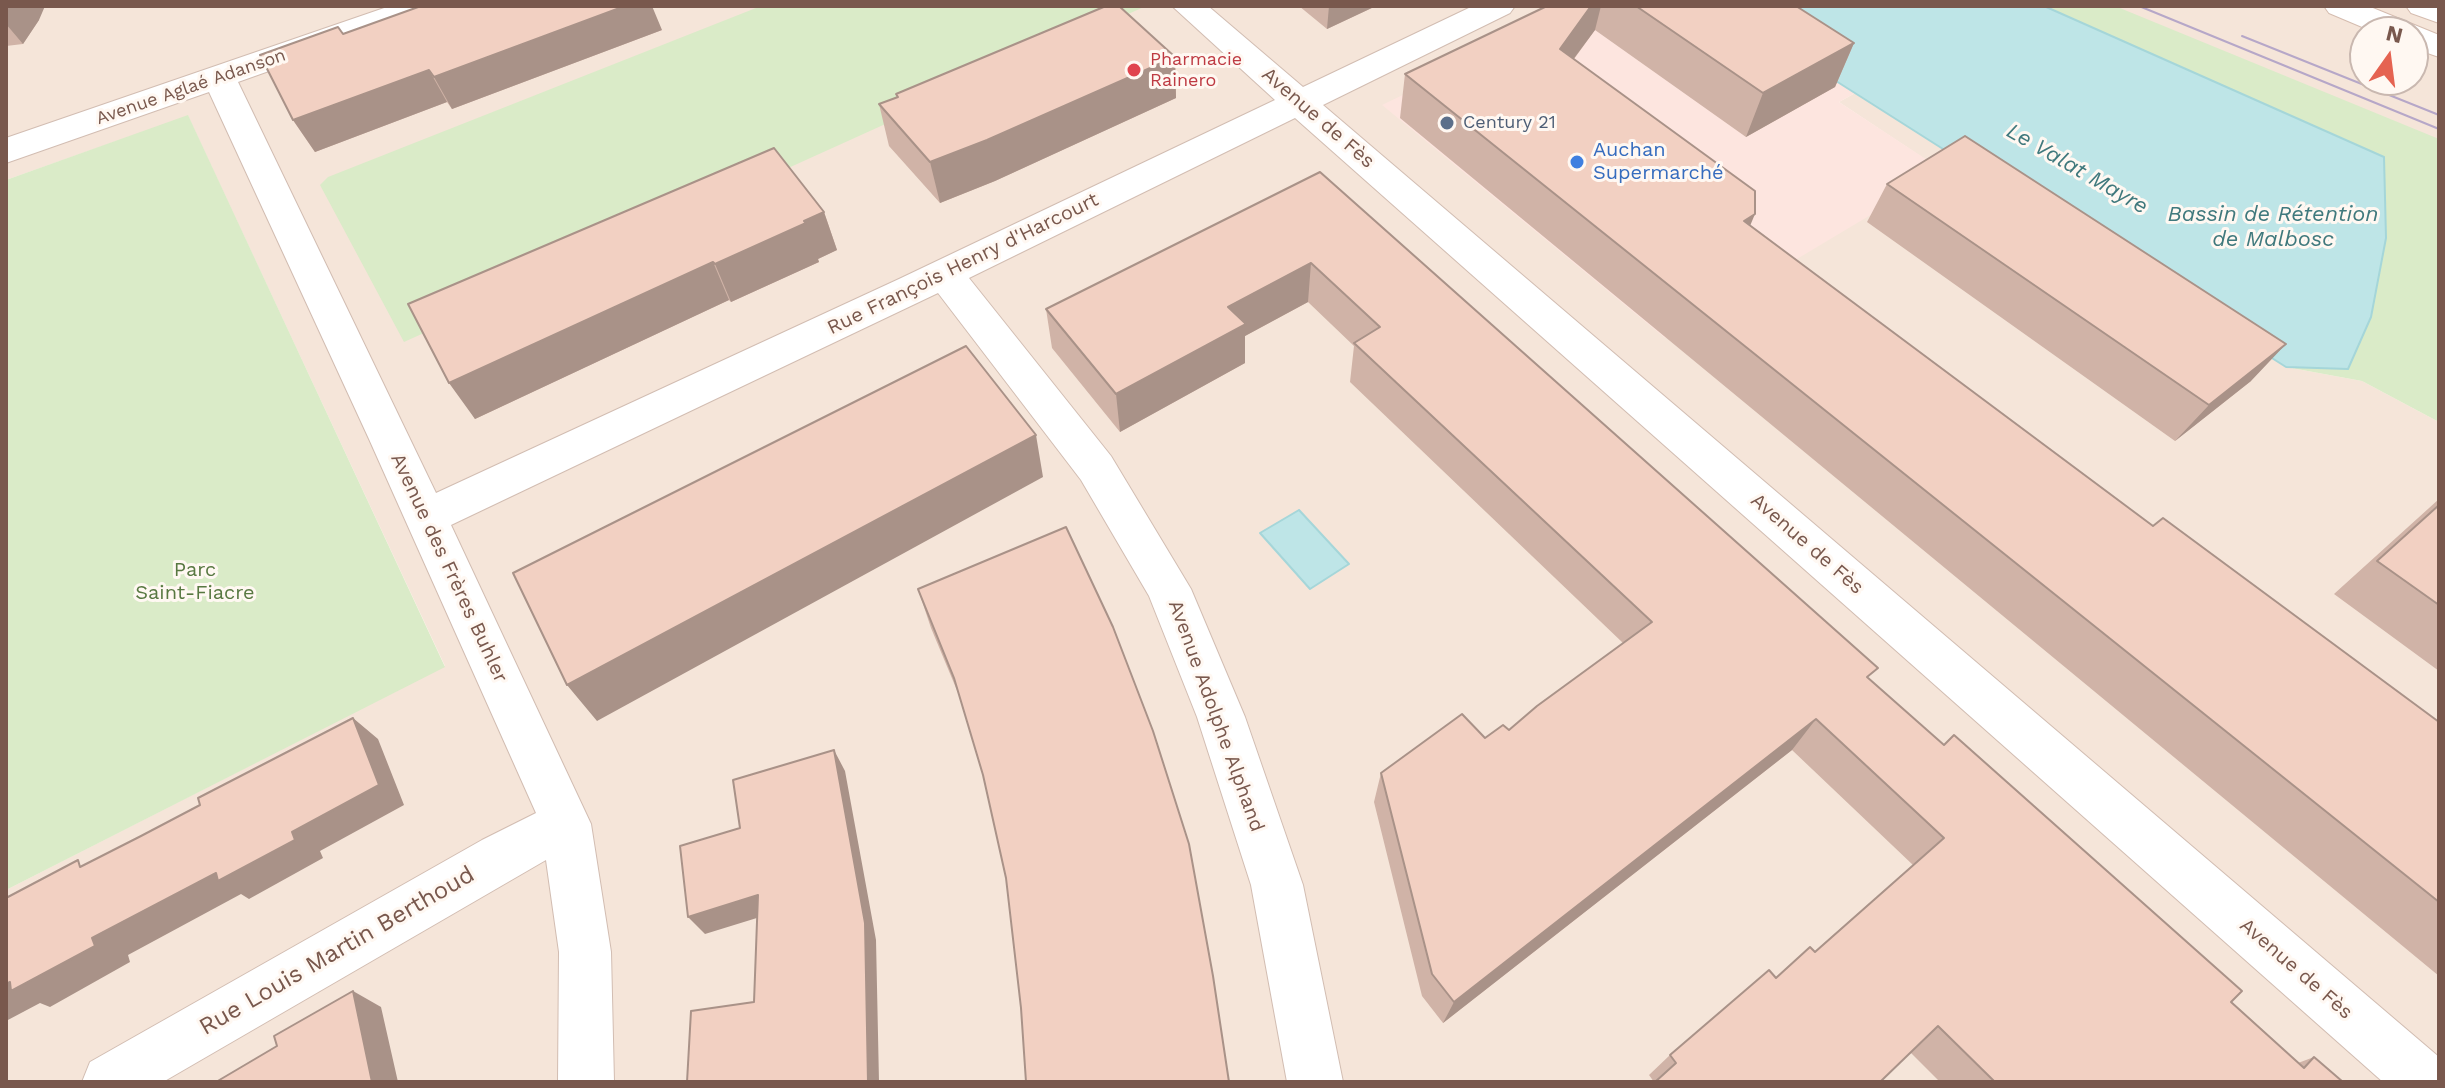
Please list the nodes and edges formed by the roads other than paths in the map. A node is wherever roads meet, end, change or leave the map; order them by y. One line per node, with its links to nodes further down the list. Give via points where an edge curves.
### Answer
1 (421, 6): 8 (street, Avenue Aglaé Adanson)
2 (1188, 6): 9 (street, Avenue de Fès)
3 (1499, 6): 9 (street, Rue François Henry d'Harcourt)
4 (2340, 6): 7 (street)
5 (2422, 6): 6 (street)
6 (2439, 13)
7 (2364, 16)
8 (219, 78): 10 (street, Avenue Aglaé Adanson); 12 (street, Avenue des Frères Buhler)
9 (1302, 102): 11 (street, Rue François Henry d'Harcourt); 17 (street, Avenue de Fès)
10 (6, 151)
11 (944, 273): 12 (street, Rue François Henry d'Harcourt); 16 (street, Avenue Adolphe Alphand, via 1096,468 1169,589 1221,717 1277,885)
12 (425, 518): 13 (street, Avenue des Frères Buhler)
13 (566, 824): 14 (street, Rue Louis Martin Berthoud); 15 (street, Avenue des Frères Buhler, via 585,952)
14 (110, 1082)
15 (586, 1082)
16 (1315, 1082)
17 (2425, 1082)

